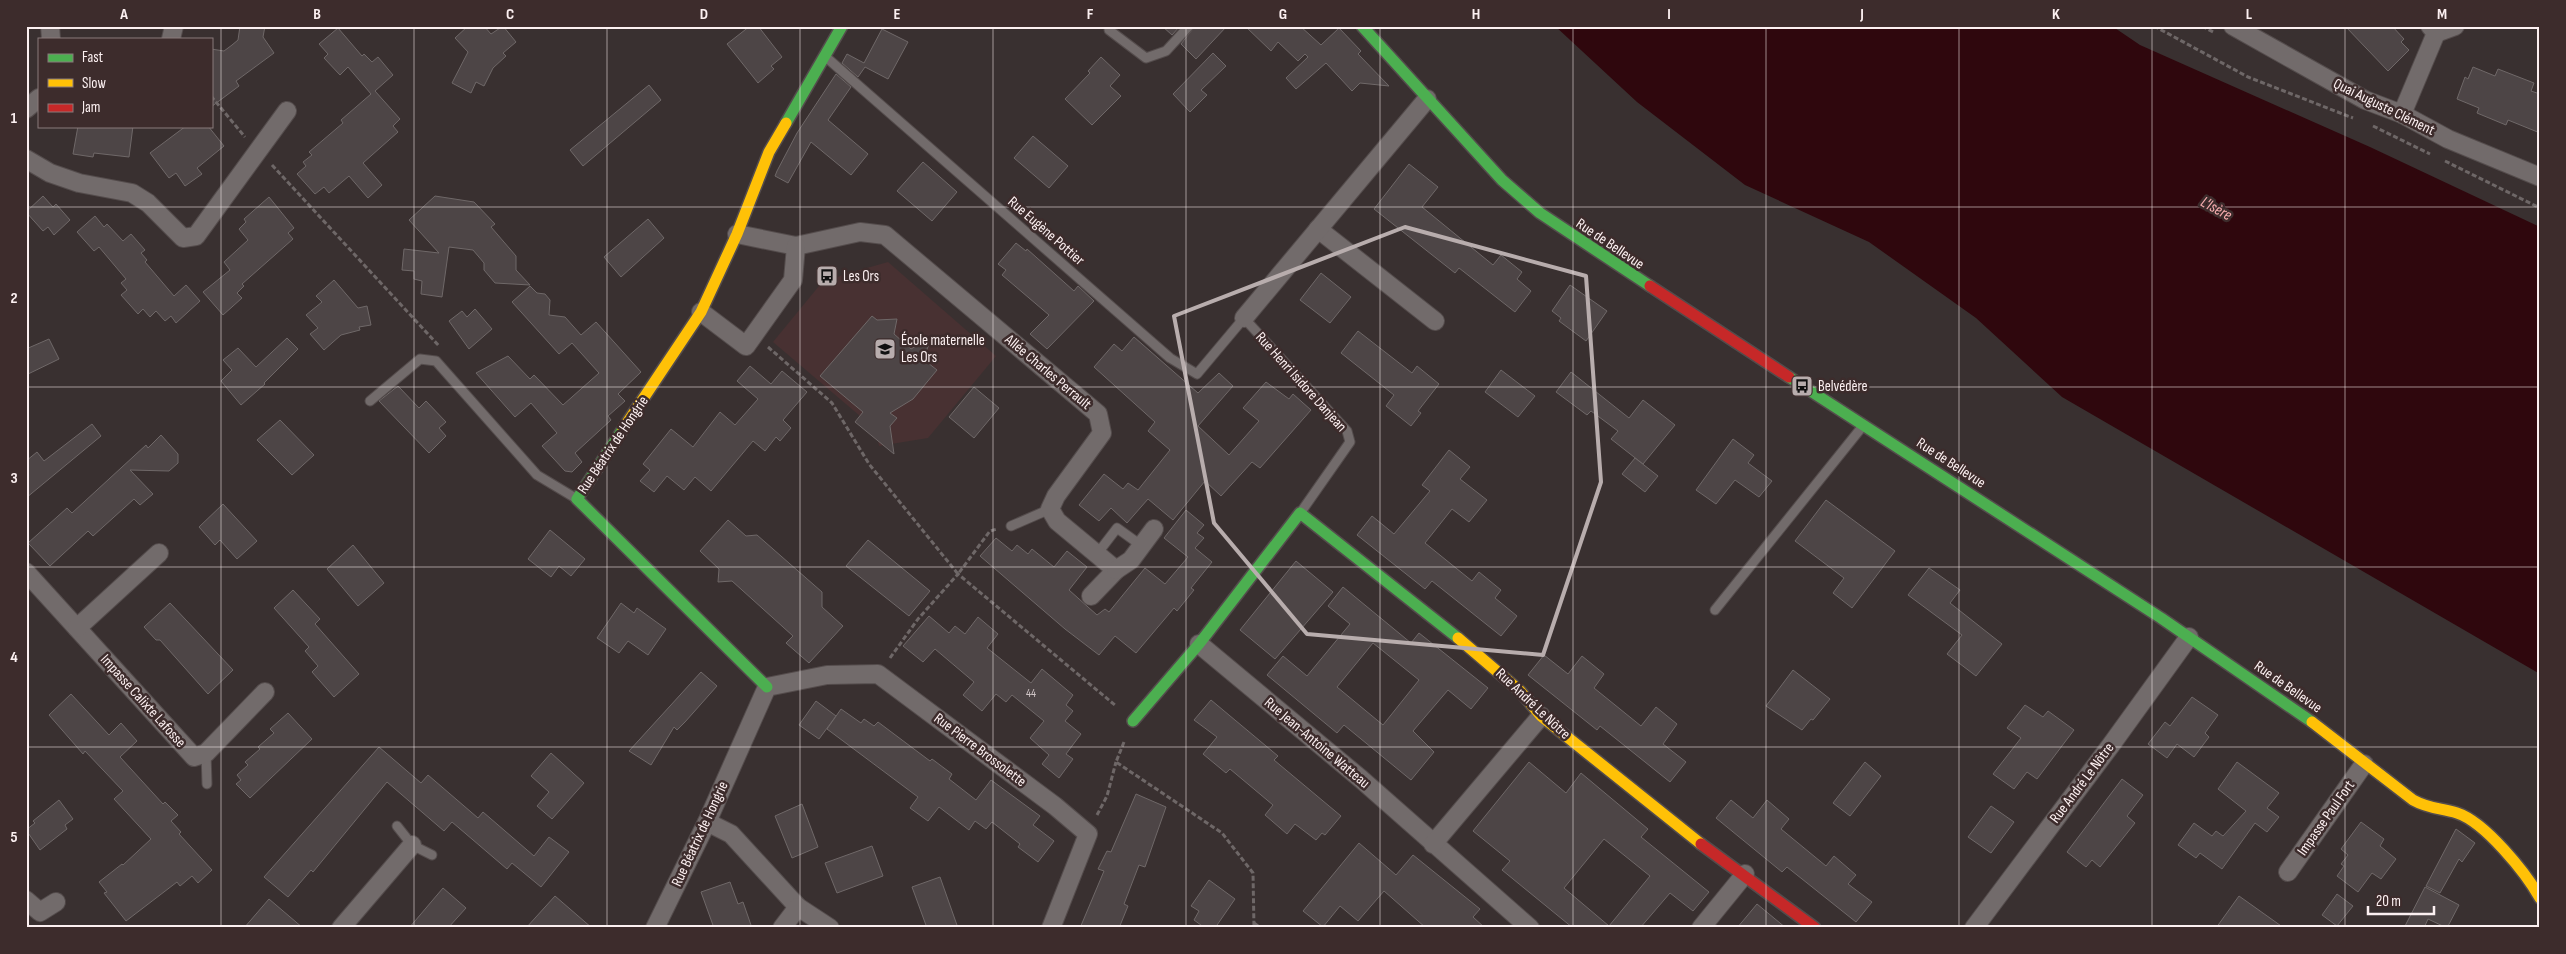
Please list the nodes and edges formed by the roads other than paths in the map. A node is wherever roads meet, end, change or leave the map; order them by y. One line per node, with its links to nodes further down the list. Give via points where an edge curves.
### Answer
1 (842, 26): 8 (street, Rue Béatrix de Hongrie)
2 (1189, 26): 6 (lane, via 1166,51 1146,58)
3 (1362, 26): 10 (street, Rue de Bellevue)
4 (2233, 26): 13 (street, Quai Auguste Clément, via 2365,100)
5 (2455, 26): 7 (street)
6 (1109, 30)
7 (2433, 30): 13 (street)
8 (825, 56): 17 (street, Rue Béatrix de Hongrie, via 768,152); 20 (lane, Rue Eugène Pottier, via 1170,358 1197,374)
9 (38, 99): 11 (street)
10 (1428, 99): 16 (street, Rue Henri Isidore Danjean); 23 (street, Rue de Bellevue, via 1502,180 1540,213)
11 (26, 108)
12 (287, 111): 14 (street, via 196,236 183,238 148,203 132,193 50,173)
13 (2402, 114): 15 (street, Quai Auguste Clément, via 2448,139)
14 (26, 159)
15 (2540, 177)
16 (1318, 229): 20 (street, Rue Henri Isidore Danjean); 21 (street)
17 (736, 234): 18 (street, Allée Charles Perrault); 19 (street, Rue Béatrix de Hongrie)
18 (796, 246): 19 (street, via 793,280 746,346); 25 (street, Allée Charles Perrault, via 860,232 885,236 1098,414 1102,433)
19 (701, 312): 24 (street, Rue Béatrix de Hongrie)
20 (1244, 318): 26 (lane, Rue Henri Isidore Danjean, via 1347,431 1350,442)
21 (1436, 321)
22 (370, 401): 24 (lane, via 420,359 436,360 537,475)
23 (1864, 425): 35 (lane); 37 (street, Rue de Bellevue)
24 (577, 499): 39 (street, Rue Béatrix de Hongrie)
25 (1050, 509): 27 (lane); 31 (street, via 1056,521)
26 (1300, 513): 38 (street, Rue Henri Isidore Danjean); 41 (street, Rue André Le Nôtre, via 1492,665)
27 (1011, 526)
28 (1154, 529): 29 (street)
29 (1142, 546): 31 (lane, via 1118,528); 32 (street, via 1131,560)
30 (159, 553): 36 (street)
31 (1097, 554): 32 (street)
32 (1116, 570): 34 (street)
33 (26, 572): 36 (street, Impasse Calixte Lafosse)
34 (1091, 596)
35 (1715, 610)
36 (77, 628): 43 (street, Impasse Calixte Lafosse, via 194,757)
37 (2188, 637): 44 (street, Rue de Bellevue, via 2321,728); 65 (street, Rue André Le Nôtre)
38 (1199, 644): 42 (street, Rue Henri Isidore Danjean); 48 (street, Rue Jean-Antoine Watteau)
39 (768, 687): 46 (street, Rue Béatrix de Hongrie); 61 (street, Rue Pierre Brossolette, via 827,676 878,674 1088,834)
40 (265, 692): 43 (street, Impasse Calixte Lafosse)
41 (1541, 716): 48 (street); 52 (street, Rue André Le Nôtre, via 1686,833)
42 (1134, 721)
43 (206, 754): 45 (lane)
44 (2364, 764): 51 (street, Impasse Paul Fort); 53 (street, Rue de Bellevue, via 2428,808 2458,813 2476,824 2512,858)
45 (207, 784)
46 (707, 822): 56 (street, via 731,834); 58 (street, Rue Béatrix de Hongrie)
47 (397, 826): 49 (lane)
48 (1432, 844): 62 (street, Rue Jean-Antoine Watteau)
49 (412, 845): 50 (lane); 57 (street)
50 (432, 855)
51 (2288, 872)
52 (1745, 874): 63 (street); 64 (street, Rue André Le Nôtre)
53 (2540, 898)
54 (26, 900): 55 (street, via 40,912)
55 (56, 902)
56 (798, 907): 59 (street); 60 (street)
57 (341, 928)
58 (655, 928)
59 (782, 928)
60 (830, 928)
61 (1051, 928)
62 (1530, 928)
63 (1701, 928)
64 (1815, 928)
65 (1974, 928)

